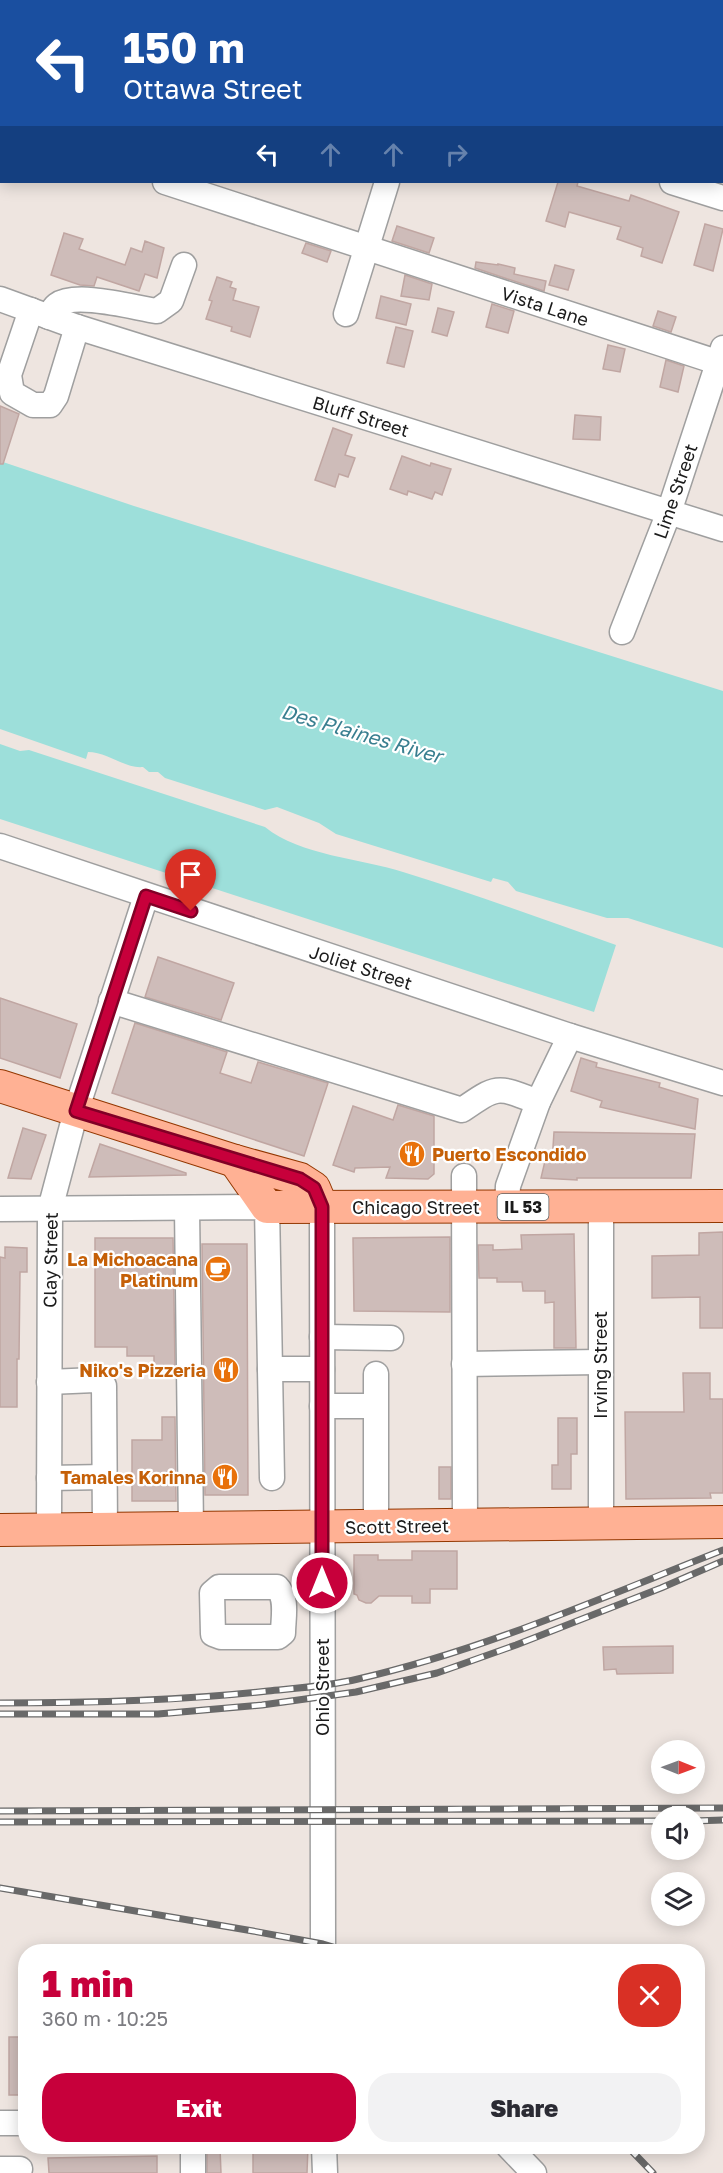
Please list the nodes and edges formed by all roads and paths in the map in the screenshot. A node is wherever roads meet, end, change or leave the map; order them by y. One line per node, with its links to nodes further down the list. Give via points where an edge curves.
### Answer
1 (168, 183): 5 (street, Vista Lane)
2 (387, 183): 5 (street)
3 (675, 183): 4 (street)
4 (723, 198)
5 (367, 247): 9 (street); 11 (street, Vista Lane)
6 (184, 265): 8 (street, via 171,301 157,311 93,300 63,302)
7 (0, 298): 8 (street, Bluff Street)
8 (40, 313): 10 (street, Bluff Street); 10 (street, via 9,375 12,393 33,405 50,405 56,396)
9 (346, 314)
10 (77, 327): 12 (street, Bluff Street)
11 (722, 358): 12 (street, Lime Street)
12 (669, 513): 13 (street, Bluff Street); 14 (street, Lime Street)
13 (723, 529)
14 (622, 632)
15 (0, 846): 16 (street, Joliet Street)
16 (146, 896): 17 (street, Clay Street); 18 (street, Joliet Street)
17 (111, 1001): 21 (street, via 462,1110 489,1091 507,1090); 22 (street, Clay Street)
18 (570, 1036): 19 (street, Joliet Street); 21 (street)
19 (723, 1083)
20 (0, 1086): 22 (main road)
21 (538, 1102): 31 (street, via 508,1186)
22 (76, 1111): 23 (main road); 33 (street, Clay Street)
23 (235, 1161): 27 (main road); 28 (main road, via 300,1179 314,1188)
24 (464, 1176): 29 (street)
25 (601, 1206): 26 (main road, Chicago Street / IL 53); 31 (main road, Chicago Street / IL 53); 36 (street, Irving Street)
26 (723, 1206)
27 (267, 1207): 28 (main road, Chicago Street); 30 (street, Chicago Street); 38 (street)
28 (322, 1207): 29 (main road, Chicago Street / IL 53); 34 (street, Ohio Street)
29 (463, 1207): 31 (main road, Chicago Street / IL 53); 37 (street)
30 (187, 1208): 33 (street, Chicago Street); 52 (street)
31 (507, 1208)
32 (0, 1209): 33 (street, Chicago Street)
33 (50, 1209): 41 (street, Clay Street)
34 (322, 1337): 35 (street); 39 (street, Ohio Street)
35 (391, 1338)
36 (600, 1362): 37 (street); 48 (street, Irving Street)
37 (464, 1364): 49 (street)
38 (270, 1369): 39 (street); 46 (street)
39 (322, 1369): 42 (street, Ohio Street)
40 (376, 1374): 43 (street)
41 (49, 1382): 44 (street, via 95,1380 104,1386); 45 (street, Clay Street)
42 (322, 1406): 43 (street); 51 (street, Ohio Street)
43 (375, 1406): 50 (street)
44 (105, 1477): 45 (street); 54 (street)
45 (49, 1478): 53 (street, Clay Street)
46 (272, 1478)
47 (723, 1522): 48 (main road, Scott Street)
48 (601, 1524): 49 (main road, Scott Street)
49 (465, 1525): 50 (main road, Scott Street)
50 (376, 1526): 51 (main road, Scott Street)
51 (322, 1527): 52 (main road, Scott Street); 56 (street, Ohio Street)
52 (191, 1528): 54 (main road, Scott Street)
53 (49, 1529): 54 (main road, Scott Street); 55 (main road, Scott Street)
54 (105, 1529)
55 (0, 1530)
56 (322, 1601): 57 (street); 58 (street, Ohio Street)
57 (284, 1602)
58 (323, 1944)
59 (0, 2123): 60 (street)
60 (18, 2123)
61 (193, 2154): 64 (street)
62 (324, 2154): 65 (street)
63 (516, 2154): 66 (street)
64 (193, 2173)
65 (325, 2173)
66 (534, 2173)

